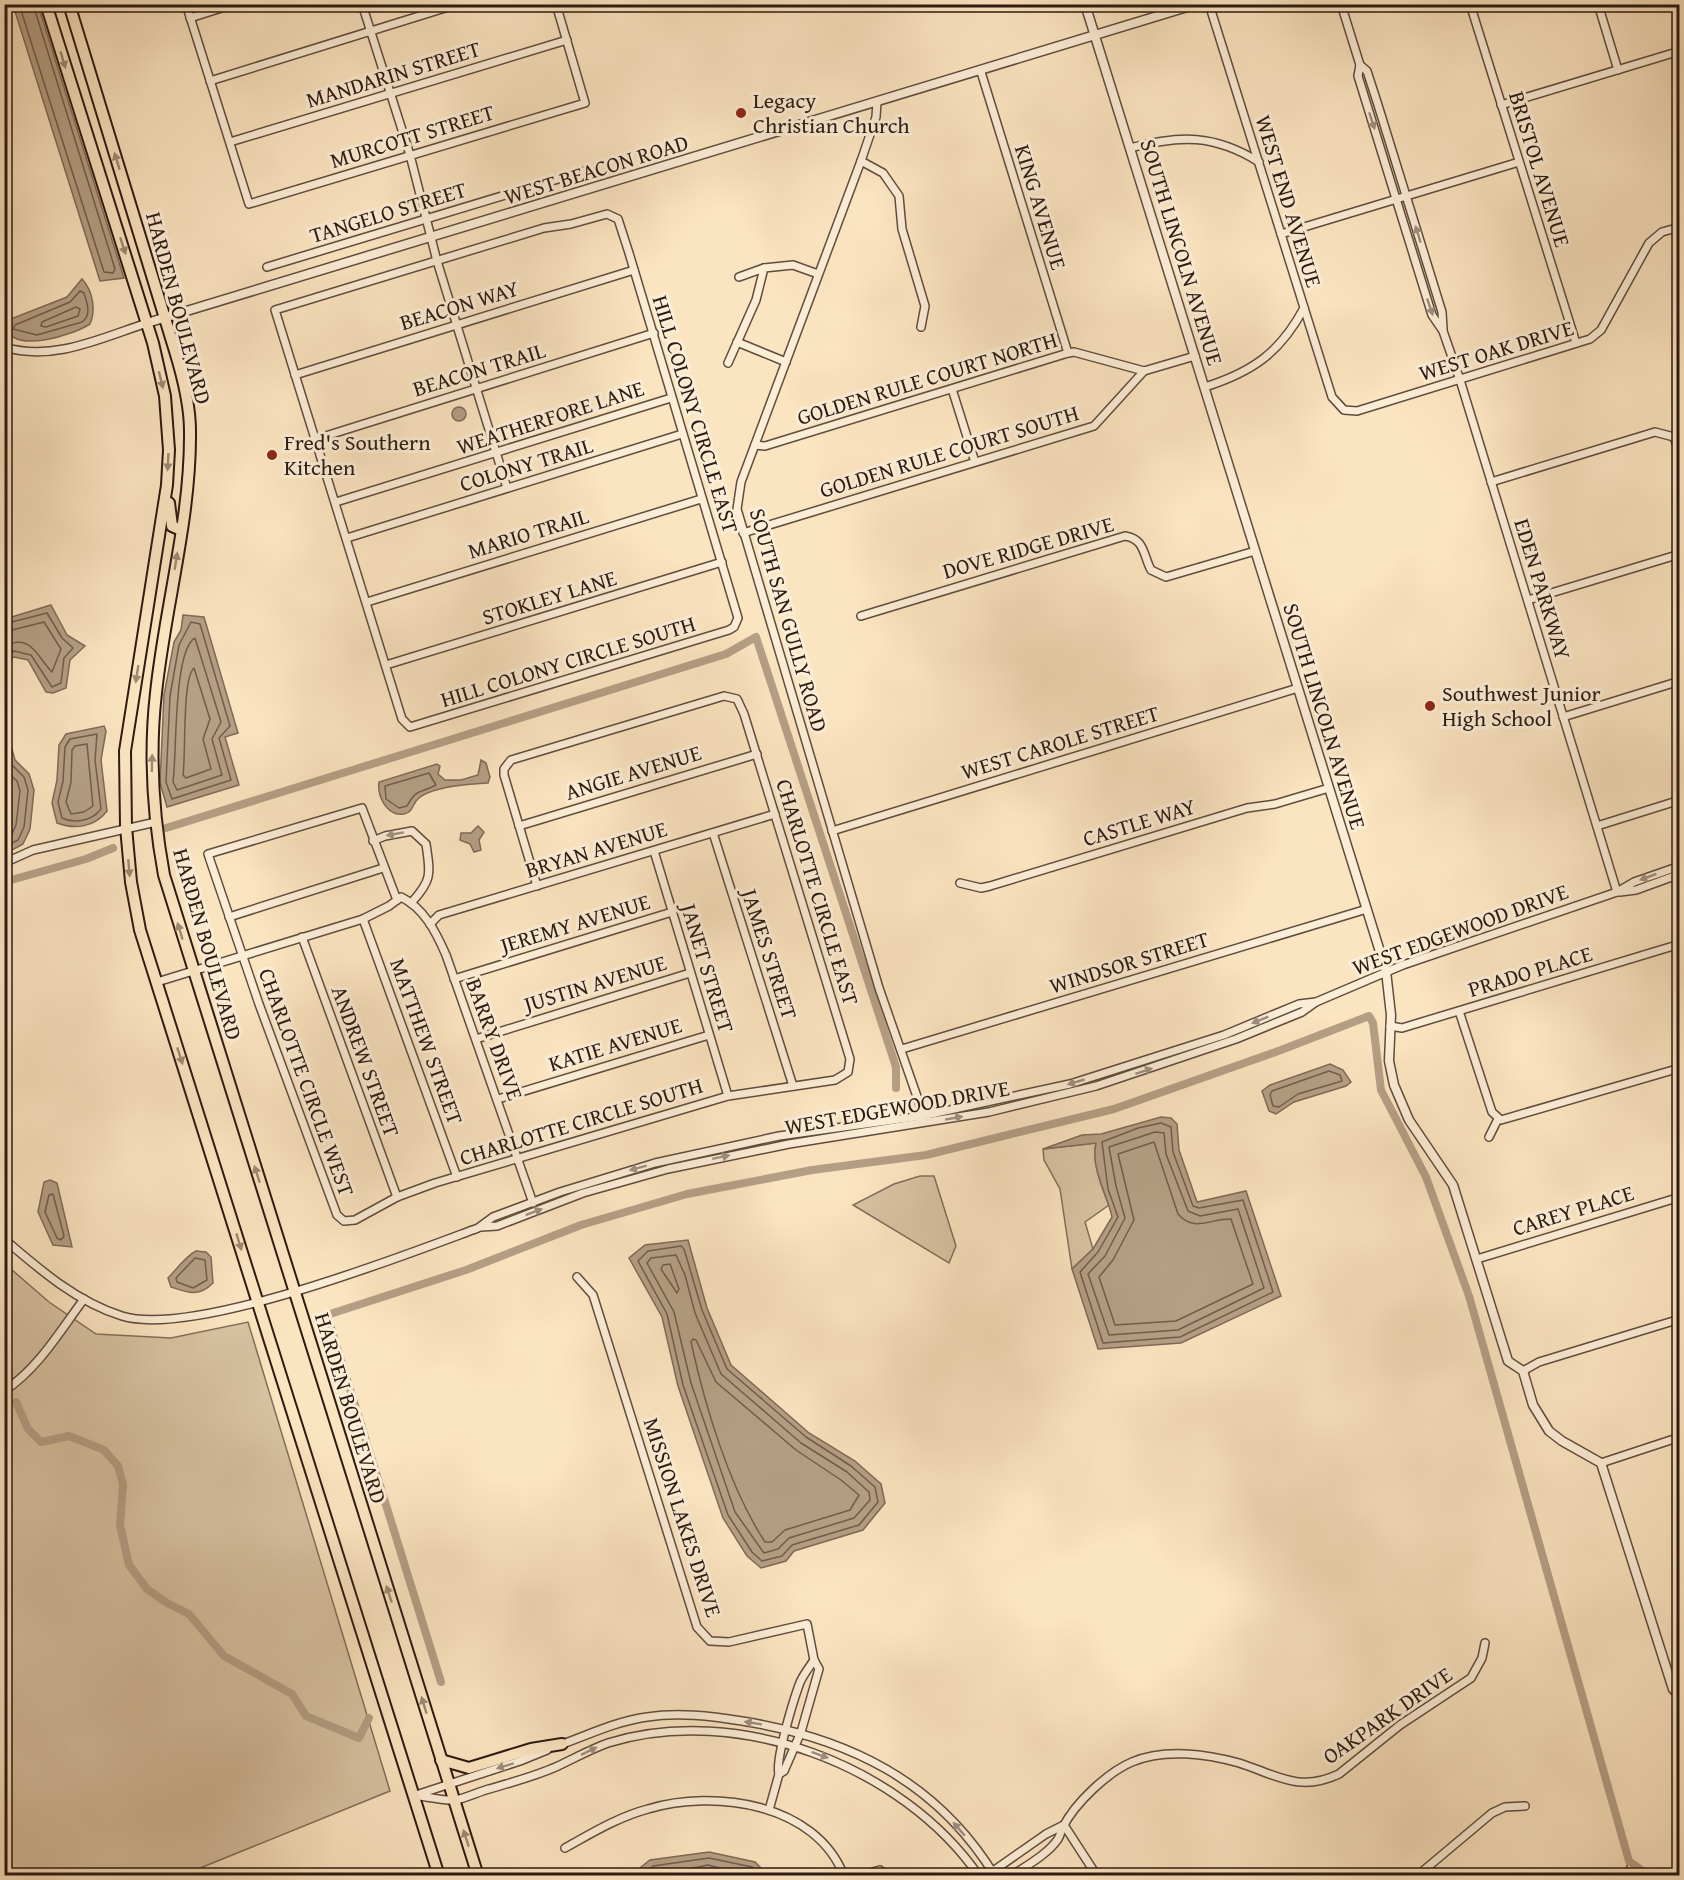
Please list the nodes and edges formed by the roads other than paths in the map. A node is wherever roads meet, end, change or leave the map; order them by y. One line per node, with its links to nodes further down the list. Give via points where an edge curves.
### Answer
1 (46, 4): 47 (main road, HARDEN BOULEVARD, one-way to 47)
2 (69, 4): 46 (main road, HARDEN BOULEVARD, one-way to 2)
3 (186, 4): 14 (street)
4 (234, 4): 14 (street)
5 (362, 4): 15 (street)
6 (458, 4): 15 (street)
7 (556, 4): 17 (street)
8 (1085, 4): 16 (street, SOUTH LINCOLN AVENUE)
9 (1197, 4): 16 (street, WEST BEACON ROAD)
10 (1209, 4): 30 (street, WEST END AVENUE)
11 (1341, 4): 19 (street, EDEN PARKWAY)
12 (1470, 4): 25 (street, BRISTOL AVENUE)
13 (1598, 4): 20 (street)
14 (190, 18): 22 (street)
15 (370, 32): 22 (street); 23 (street)
16 (1095, 35): 21 (street, WEST BEACON ROAD); 27 (street, SOUTH LINCOLN AVENUE)
17 (567, 40): 23 (street, MANDARIN STREET); 28 (street, MURCOTT STREET, via 585,103)
18 (1680, 51): 20 (street)
19 (1360, 65): 33 (street, EDEN PARKWAY, via 1367,71); 34 (street, EDEN PARKWAY, one-way to 34, via 1358,76)
20 (1618, 70): 25 (street)
21 (981, 72): 24 (street, WEST BEACON ROAD); 55 (street, KING AVENUE)
22 (210, 81): 26 (street)
23 (392, 94): 26 (street, MANDARIN STREET); 28 (street)
24 (877, 102): 29 (street, SOUTH SAN GULLY ROAD); 38 (street, WEST BEACON ROAD)
25 (1501, 105): 31 (street, BRISTOL AVENUE)
26 (230, 142): 28 (street, MURCOTT STREET, via 249,204)
27 (1130, 148): 30 (street, via 1162,140 1199,139 1222,144); 56 (street, SOUTH LINCOLN AVENUE)
28 (410, 155): 35 (street)
29 (861, 161): 43 (street, SOUTH SAN GULLY ROAD); 49 (street, via 883,173 899,196 902,229 925,306)
30 (1259, 162): 37 (street, WEST END AVENUE)
31 (1519, 162): 33 (street); 53 (street, BRISTOL AVENUE)
32 (588, 170): 35 (street, TANGELO STREET)
33 (1406, 196): 34 (street); 50 (street, EDEN PARKWAY, one-way to 33, via 1442,312)
34 (1397, 199): 37 (street); 50 (street, EDEN PARKWAY, one-way to 50, via 1432,315)
35 (428, 218): 38 (street); 40 (street, TANGELO STREET)
36 (1680, 227): 53 (street, WEST OAK DRIVE, via 1662,232 1649,243 1601,330)
37 (1281, 234): 45 (street, WEST END AVENUE)
38 (431, 238): 39 (street); 46 (street, WEST BEACON ROAD)
39 (437, 261): 42 (street, HILL COLONY CIRCLE EAST, via 544,228 607,214 615,216 620,224); 48 (street); 60 (street, via 276,310)
40 (267, 267)
41 (764, 268): 43 (street, via 793,265); 44 (street); 52 (street, via 756,300)
42 (634, 270): 48 (street, BEACON WAY); 51 (street, HILL COLONY CIRCLE EAST)
43 (818, 274): 57 (street, SOUTH SAN GULLY ROAD)
44 (739, 277)
45 (1304, 308): 62 (street, via 1265,358 1242,374); 66 (street, WEST END AVENUE, via 1332,397)
46 (165, 317): 47 (street, WEST BEACON ROAD); 78 (main road, HARDEN BOULEVARD, via 185,387 190,431)
47 (147, 323): 54 (street, WEST BEACON ROAD, via 52,353); 74 (main road, HARDEN BOULEVARD, one-way to 74, via 165,396)
48 (457, 323): 60 (street, BEACON WAY); 63 (street)
49 (921, 327)
50 (1443, 331): 61 (street, EDEN PARKWAY)
51 (654, 333): 63 (street, BEACON TRAIL); 65 (street, HILL COLONY CIRCLE EAST)
52 (737, 342): 57 (street); 58 (street)
53 (1576, 343): 61 (street, WEST OAK DRIVE)
54 (4, 347)
55 (1068, 353): 59 (street, GOLDEN RULE COURT NORTH); 64 (street, GOLDEN RULE COURT NORTH)
56 (1195, 356): 59 (street); 62 (street, SOUTH LINCOLN AVENUE)
57 (786, 362): 69 (street, SOUTH SAN GULLY ROAD)
58 (728, 363)
59 (1144, 371): 72 (street, GOLDEN RULE COURT SOUTH, via 1094,426)
60 (295, 375): 68 (street)
61 (1460, 380): 66 (street, WEST OAK DRIVE, via 1357,411); 73 (street, EDEN PARKWAY)
62 (1205, 387): 81 (street, SOUTH LINCOLN AVENUE)
63 (477, 389): 68 (street, BEACON TRAIL); 70 (street)
64 (952, 389): 69 (street, GOLDEN RULE COURT NORTH, via 765,446); 72 (street)
65 (671, 398): 67 (street, HILL COLONY CIRCLE EAST); 70 (street, WEATHERFORE LANE)
66 (1339, 406)
67 (682, 434): 75 (street, COLONY TRAIL); 76 (street, HILL COLONY CIRCLE EAST)
68 (316, 439): 77 (street)
69 (756, 445): 79 (street, SOUTH SAN GULLY ROAD, via 737,500)
70 (497, 453): 75 (street); 77 (street, WEATHERFORE LANE)
71 (1680, 455): 73 (street, via 1674,437 1655,432)
72 (975, 462): 79 (street, GOLDEN RULE COURT SOUTH)
73 (1491, 482): 84 (street, EDEN PARKWAY)
74 (167, 485): 78 (main road, via 170,521); 99 (main road, HARDEN BOULEVARD, one-way to 99, via 125,751)
75 (507, 488): 80 (street, COLONY TRAIL)
76 (701, 499): 83 (street, HILL COLONY CIRCLE EAST); 85 (street, MARIO TRAIL)
77 (336, 502): 80 (street)
78 (181, 530): 96 (main road, HARDEN BOULEVARD, one-way to 78, via 152,787 155,694)
79 (743, 533): 100 (street, SOUTH SAN GULLY ROAD)
80 (347, 538): 85 (street)
81 (1255, 551): 86 (street, DOVE RIDGE DRIVE, via 1166,577 1151,570 1141,544 1125,536); 90 (street, SOUTH LINCOLN AVENUE)
82 (1680, 554): 84 (street)
83 (722, 562): 87 (street, HILL COLONY CIRCLE EAST); 88 (street, STOKLEY LANE)
84 (1528, 600): 91 (street, EDEN PARKWAY)
85 (367, 602): 88 (street)
86 (861, 616)
87 (737, 623): 88 (street, HILL COLONY CIRCLE SOUTH, via 729,630 414,727 402,720)
88 (386, 665)
89 (1680, 681): 91 (street)
90 (1298, 688): 93 (street, SOUTH LINCOLN AVENUE); 100 (street, WEST CAROLE STREET)
91 (1563, 717): 98 (street, EDEN PARKWAY)
92 (757, 754): 95 (street, CHARLOTTE CIRCLE EAST); 97 (street, ANGIE AVENUE); 97 (street, CHARLOTTE CIRCLE EAST, via 737,699 724,696 550,748 511,760 504,770)
93 (1329, 788): 108 (street, CASTLE WAY, via 1247,808 981,888); 113 (street, SOUTH LINCOLN AVENUE)
94 (1680, 800): 98 (street)
95 (775, 814): 101 (street, BRYAN AVENUE); 132 (street, CHARLOTTE CIRCLE EAST, via 850,1059 848,1071)
96 (156, 822): 99 (street); 121 (main road, HARDEN BOULEVARD, one-way to 96, via 164,875)
97 (519, 826): 109 (street)
98 (1597, 826): 110 (street, EDEN PARKWAY)
99 (126, 827): 104 (street, via 33,850); 125 (main road, HARDEN BOULEVARD, one-way to 125, via 131,882)
100 (832, 831): 130 (street, SOUTH SAN GULLY ROAD, via 879,988)
101 (713, 833): 103 (street, BRYAN AVENUE); 133 (street, JAMES STREET)
102 (373, 841): 106 (street); 112 (street, one-way to 102, via 430,877 426,843 412,831); 115 (street, CHARLOTTE CIRCLE WEST, via 362,808 208,854)
103 (654, 851): 109 (street, BRYAN AVENUE); 114 (street, JANET STREET)
104 (4, 862)
105 (1680, 866): 110 (street, WEST EDGEWOOD DRIVE, one-way to 110)
106 (382, 867): 111 (street); 115 (street)
107 (1680, 875): 110 (street, WEST EDGEWOOD DRIVE, via 1636,890)
108 (960, 883)
109 (537, 886): 117 (street, BRYAN AVENUE, via 439,915)
110 (1617, 892): 122 (street, WEST EDGEWOOD DRIVE)
111 (397, 900): 112 (street, via 401,897); 116 (street)
112 (412, 902): 117 (street, BARRY DRIVE)
113 (1366, 909): 122 (street, SOUTH LINCOLN AVENUE); 130 (street, WINDSOR STREET)
114 (672, 912): 123 (street, JANET STREET); 124 (street, JEREMY AVENUE)
115 (229, 917): 120 (street, CHARLOTTE CIRCLE WEST)
116 (363, 919): 118 (street); 140 (street, MATTHEW STREET)
117 (430, 924): 124 (street, BARRY DRIVE)
118 (302, 937): 120 (street); 141 (street, ANDREW STREET)
119 (1680, 944): 126 (street, PRADO PLACE)
120 (242, 956): 121 (street); 144 (street, CHARLOTTE CIRCLE WEST)
121 (193, 970): 125 (street); 149 (main road, HARDEN BOULEVARD, one-way to 121)
122 (1386, 971): 127 (street, SOUTH LINCOLN AVENUE); 137 (street, WEST EDGEWOOD DRIVE, via 1316,1002 1299,1004 1224,1035 1080,1081)
123 (690, 973): 128 (street, JANET STREET); 129 (street, JUSTIN AVENUE)
124 (454, 979): 129 (street, BARRY DRIVE)
125 (157, 982): 151 (main road, HARDEN BOULEVARD, one-way to 151)
126 (1459, 1011): 127 (street, PRADO PLACE, via 1402,1028); 136 (street, via 1488,1104)
127 (1390, 1026): 147 (street, SOUTH LINCOLN AVENUE, via 1389,1061 1398,1096 1409,1120 1453,1185)
128 (709, 1035): 134 (street, JANET STREET); 135 (street, KATIE AVENUE)
129 (476, 1038): 135 (street, BARRY DRIVE)
130 (902, 1049): 137 (street, SOUTH SAN GULLY ROAD)
131 (1680, 1068): 136 (street, via 1506,1120)
132 (841, 1077): 133 (street, CHARLOTTE CIRCLE SOUTH)
133 (793, 1086): 134 (street, CHARLOTTE CIRCLE SOUTH)
134 (728, 1096): 139 (street, CHARLOTTE CIRCLE SOUTH)
135 (498, 1099): 139 (street, BARRY DRIVE)
136 (1498, 1119): 138 (street)
137 (922, 1120): 143 (street, WEST EDGEWOOD DRIVE, one-way to 143, via 780,1136 716,1149 599,1179); 145 (street, WEST EDGEWOOD DRIVE, one-way to 137, via 497,1226 583,1193 668,1169)
138 (1489, 1137)
139 (518, 1159): 140 (street, CHARLOTTE CIRCLE SOUTH); 143 (street, BARRY DRIVE)
140 (457, 1177): 141 (street, CHARLOTTE CIRCLE SOUTH)
141 (397, 1197): 144 (street, CHARLOTTE CIRCLE SOUTH, via 355,1220)
142 (1680, 1197): 147 (street, CAREY PLACE)
143 (533, 1203): 145 (street, WEST EDGEWOOD DRIVE, via 494,1217)
144 (340, 1220)
145 (478, 1228): 149 (street, WEST EDGEWOOD DRIVE)
146 (4, 1239): 150 (street, WEST EDGEWOOD DRIVE, via 40,1270)
147 (1477, 1258): 153 (street, SOUTH LINCOLN AVENUE, via 1508,1361)
148 (576, 1277): 158 (street, MISSION LAKES DRIVE, via 592,1295 697,1627 710,1641 729,1642 807,1624)
149 (293, 1290): 151 (street, WEST EDGEWOOD DRIVE); 167 (main road, HARDEN BOULEVARD, one-way to 149)
150 (84, 1299): 151 (street, WEST EDGEWOOD DRIVE, via 124,1317 147,1319 176,1318); 154 (street, via 45,1353)
151 (257, 1301): 170 (main road, HARDEN BOULEVARD)
152 (1680, 1319): 153 (street, via 1539,1362)
153 (1523, 1371): 156 (street, SOUTH LINCOLN AVENUE, via 1542,1422 1554,1436)
154 (4, 1391)
155 (1680, 1437): 156 (street)
156 (1601, 1463): 160 (street, via 1673,1689)
157 (1485, 1643): 174 (street, OAKPARK DRIVE, via 1482,1659 1471,1678 1328,1779 1292,1782 1239,1763 1198,1755 1143,1758 1107,1776)
158 (814, 1660): 159 (street, MISSION LAKES DRIVE); 161 (street, MISSION LAKES DRIVE, via 819,1669)
159 (796, 1696): 161 (street); 162 (street, MISSION LAKES DRIVE)
160 (1680, 1696)
161 (811, 1700): 163 (street, MISSION LAKES DRIVE)
162 (788, 1728): 163 (street); 164 (street, MISSION LAKES DRIVE); 165 (street, one-way to 165, via 701,1716 650,1716 621,1722)
163 (801, 1732): 166 (street, MISSION LAKES DRIVE); 179 (street, one-way to 163, via 951,1819 900,1777 856,1751)
164 (782, 1742): 166 (street); 168 (street, MISSION LAKES DRIVE); 171 (street, one-way to 164, via 535,1775 594,1748 625,1739 691,1732)
165 (562, 1744): 167 (main road, via 469,1768); 169 (street, one-way to 169)
166 (795, 1746): 168 (street, MISSION LAKES DRIVE); 184 (street, one-way to 184, via 837,1762 883,1787 944,1835)
167 (441, 1760): 169 (main road, HARDEN BOULEVARD)
168 (779, 1774): 173 (street, MISSION LAKES DRIVE)
169 (448, 1785): 170 (street); 171 (main road, HARDEN BOULEVARD)
170 (413, 1796): 171 (street); 180 (main road, HARDEN BOULEVARD)
171 (454, 1800): 181 (main road, HARDEN BOULEVARD, one-way to 171)
172 (1525, 1806): 187 (street, via 1505,1807 1492,1813)
173 (769, 1810): 176 (street, via 705,1801 666,1804 615,1821); 182 (street, via 817,1836 838,1861)
174 (1064, 1825): 175 (street, OAKPARK DRIVE); 177 (street, OAKPARK DRIVE, via 1057,1840); 186 (street)
175 (1028, 1846): 177 (street); 179 (street, OAKPARK DRIVE)
176 (565, 1848)
177 (1038, 1856): 185 (street, OAKPARK DRIVE)
178 (880, 1870): 183 (street)
179 (991, 1874)
180 (439, 1875)
181 (478, 1875)
182 (844, 1875)
183 (858, 1875)
184 (979, 1875)
185 (1011, 1875)
186 (1097, 1875)
187 (1417, 1875)

